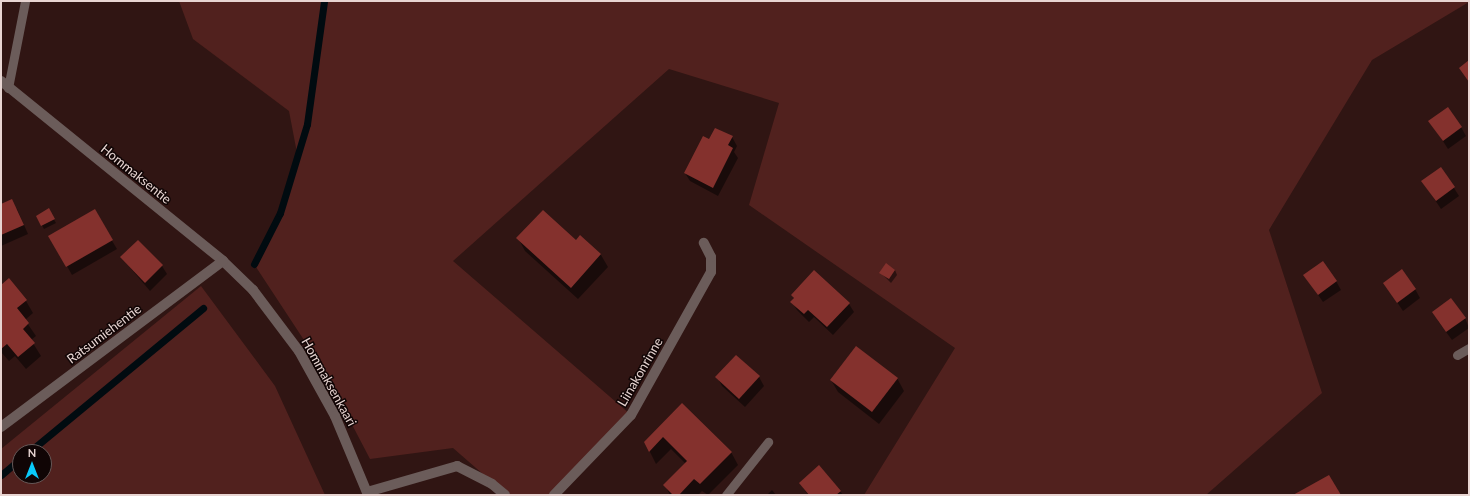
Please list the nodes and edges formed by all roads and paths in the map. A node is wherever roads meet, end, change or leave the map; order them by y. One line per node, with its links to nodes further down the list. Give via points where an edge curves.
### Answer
1 (25, 1): 2 (lane)
2 (4, 84): 4 (street, Hommaksentie)
3 (704, 243): 12 (street, Liinakonrinne, via 711,257 711,272 631,415)
4 (223, 261): 5 (street, Hommaksentie); 8 (street, Ratsumiehentie)
5 (253, 290): 10 (street, Hommaksenkaari, via 299,351 335,416)
6 (1469, 348): 7 (lane)
7 (1456, 355)
8 (1, 427)
9 (768, 442): 13 (lane)
10 (368, 493): 11 (street, via 456,466 492,484)
11 (506, 495)
12 (554, 495)
13 (726, 495)

